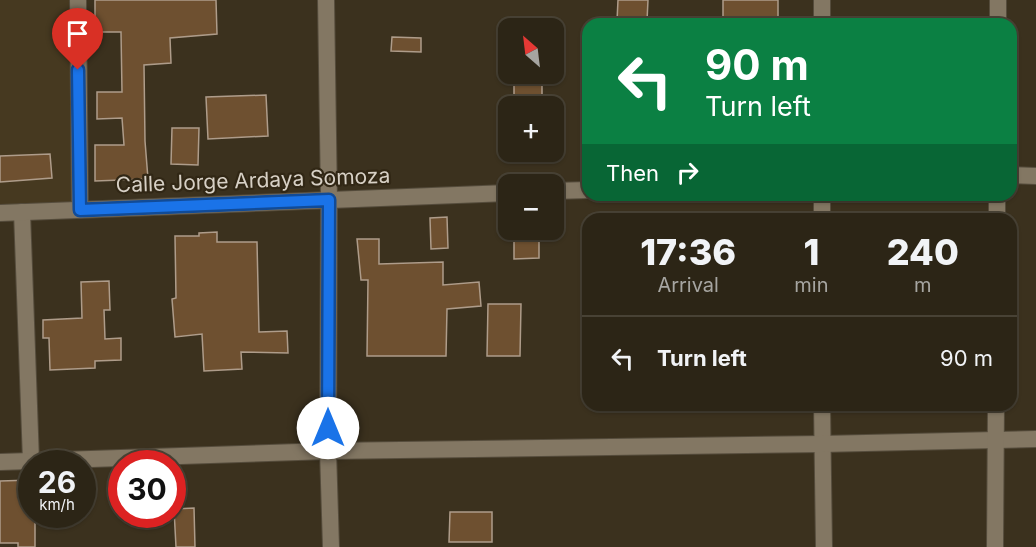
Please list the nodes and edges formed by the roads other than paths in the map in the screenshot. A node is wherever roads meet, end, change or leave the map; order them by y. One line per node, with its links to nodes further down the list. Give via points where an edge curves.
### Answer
1 (78, 0): 13 (street)
2 (326, 0): 12 (street)
3 (822, 0): 5 (street)
4 (998, 0): 6 (street)
5 (822, 18)
6 (998, 18)
7 (1017, 175): 8 (street)
8 (1036, 176)
9 (582, 190): 10 (street)
10 (564, 191)
11 (498, 193): 12 (street, Calle Jorge Ardaya Somoza)
12 (329, 200): 13 (street, Calle Jorge Ardaya Somoza); 22 (street)
13 (80, 210): 14 (street, Calle Jorge Ardaya Somoza)
14 (22, 212): 15 (street, Calle Jorge Ardaya Somoza); 21 (street)
15 (0, 213)
16 (822, 411): 20 (street)
17 (996, 411): 18 (street)
18 (996, 438): 19 (street); 20 (street); 28 (street)
19 (1036, 439)
20 (822, 444): 22 (street); 27 (street)
21 (31, 450)
22 (328, 451): 23 (street); 26 (street)
23 (96, 459)
24 (18, 461): 25 (street)
25 (0, 462)
26 (331, 547)
27 (824, 547)
28 (995, 547)

